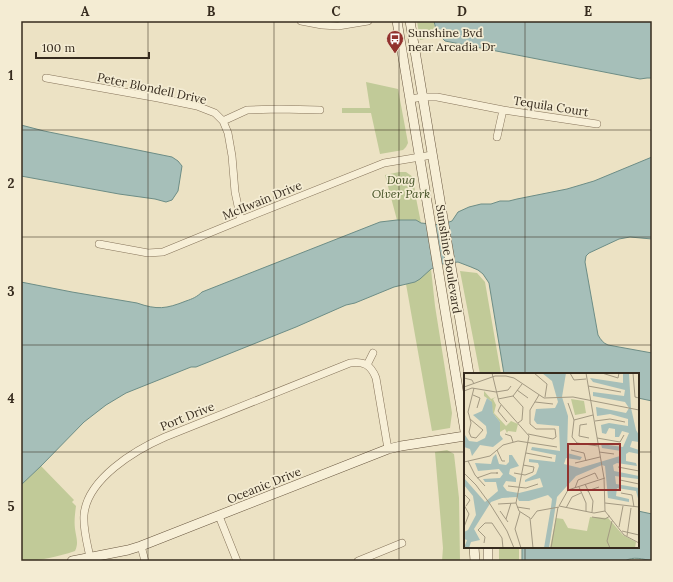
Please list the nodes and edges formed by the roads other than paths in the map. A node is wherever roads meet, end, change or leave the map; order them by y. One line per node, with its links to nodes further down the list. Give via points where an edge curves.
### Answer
1 (301, 21): 2 (street, via 338,26)
2 (368, 21)
3 (397, 21): 7 (main road, Sunshine Boulevard)
4 (410, 21): 6 (main road, Sunshine Boulevard)
5 (46, 78): 10 (street, Peter Blondell Drive, via 197,106 215,113)
6 (423, 97): 7 (street, Tequila Court); 9 (street, Tequila Court, via 437,97); 13 (main road, Sunshine Boulevard)
7 (410, 99): 14 (main road, Sunshine Boulevard)
8 (320, 110): 10 (street, via 247,110)
9 (502, 110): 11 (street, Tequila Court); 12 (street, Tequila Court)
10 (223, 121): 15 (street, via 228,133)
11 (597, 124)
12 (497, 137)
13 (432, 155): 14 (street, McIIwain Drive); 19 (main road, Sunshine Boulevard)
14 (420, 157): 15 (street, McIIwain Drive, via 384,163); 20 (main road, Sunshine Boulevard)
15 (241, 220): 16 (street, McIIwain Drive, via 163,252 148,253)
16 (99, 244)
17 (373, 354): 18 (street)
18 (367, 366): 22 (street, via 376,378); 28 (street, Port Drive, via 358,362 350,364 165,437 128,457 101,481 88,500 84,529)
19 (469, 373)
20 (464, 425)
21 (464, 436): 22 (main road, Oceanic Drive)
22 (388, 449): 23 (main road, Oceanic Drive)
23 (219, 516): 25 (main road, Oceanic Drive); 31 (street)
24 (402, 543): 32 (street)
25 (141, 546): 28 (main road, Oceanic Drive); 30 (street)
26 (474, 548): 33 (main road)
27 (488, 548): 34 (main road)
28 (90, 558): 29 (main road, Oceanic Drive)
29 (72, 561)
30 (145, 561)
31 (237, 561)
32 (358, 561)
33 (475, 561)
34 (488, 561)

